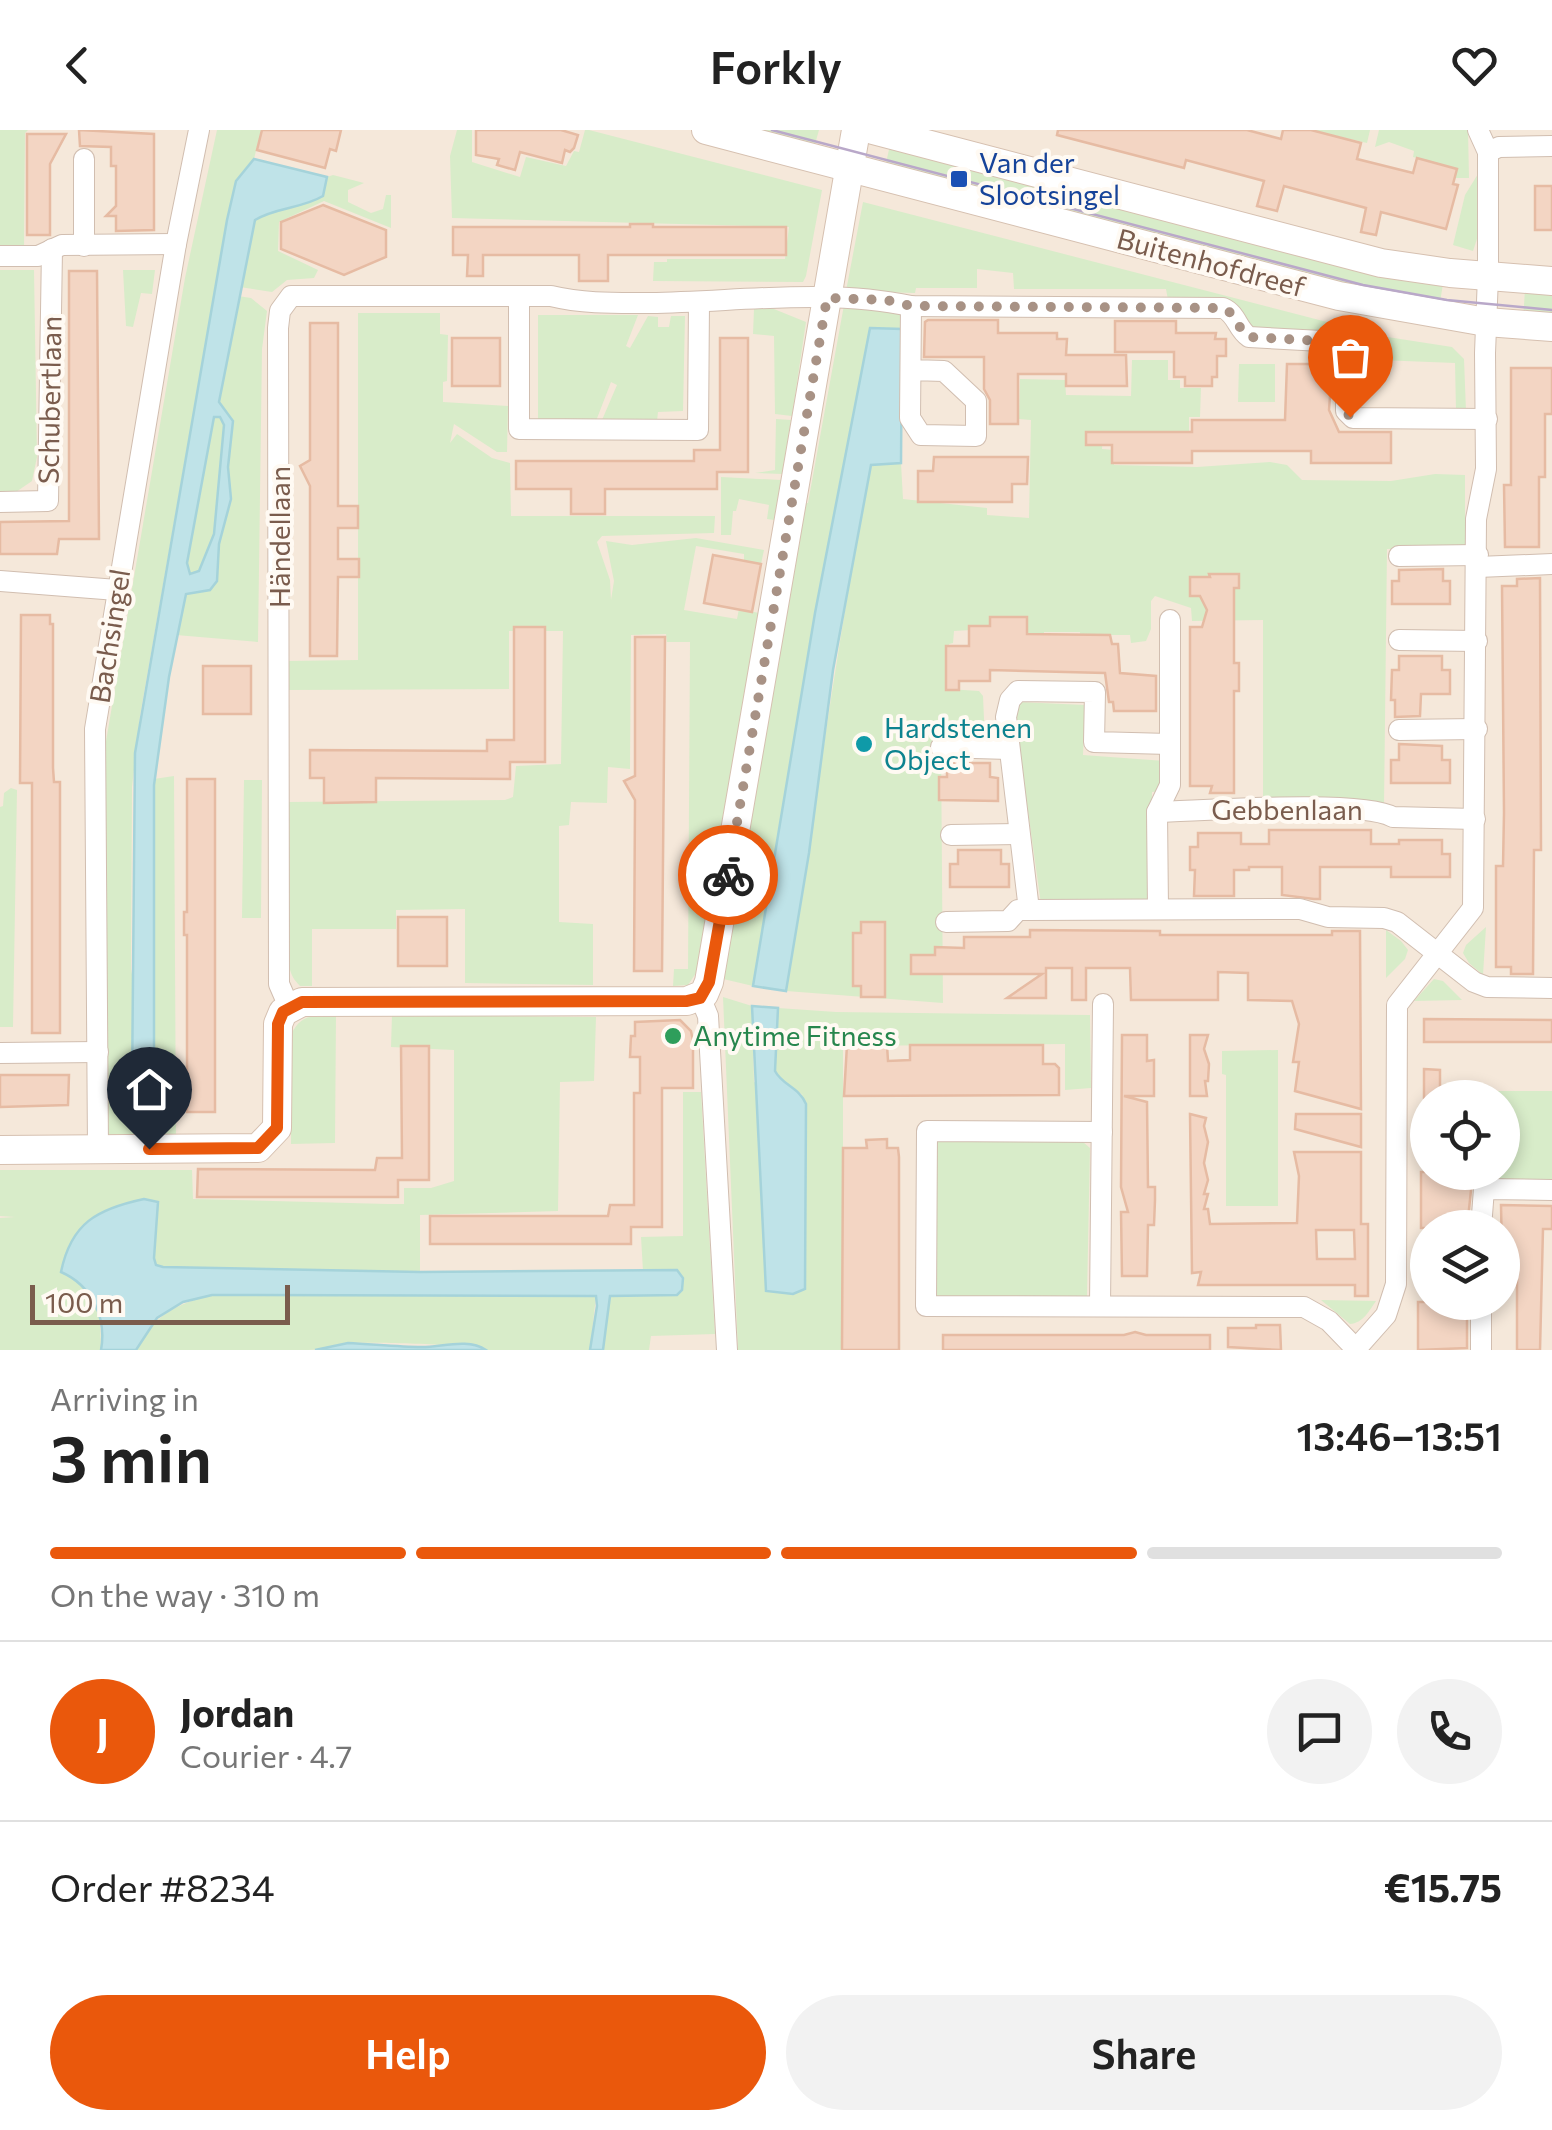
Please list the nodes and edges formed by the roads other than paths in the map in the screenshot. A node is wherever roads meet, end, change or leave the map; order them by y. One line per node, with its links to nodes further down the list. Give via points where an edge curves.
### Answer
1 (199, 130): 10 (street, Bachsingel)
2 (706, 130): 9 (street, Buitenhofdreef)
3 (856, 130): 9 (street)
4 (873, 130): 14 (street, Buitenhofdreef, via 1354,257)
5 (1478, 130): 7 (street)
6 (1552, 146): 7 (street)
7 (1488, 152): 14 (street)
8 (84, 159): 11 (street)
9 (848, 168): 17 (street); 20 (street, Buitenhofdreef, via 1338,296)
10 (176, 244): 11 (street); 29 (street, Bachsingel)
11 (84, 246): 12 (street)
12 (52, 249): 13 (street, via 38,256); 24 (street, Schubertlaan, via 48,501)
13 (0, 256)
14 (1488, 276): 15 (street, Buitenhofdreef); 20 (street)
15 (1552, 281)
16 (519, 296): 18 (street, Händellaan, via 578,303); 18 (street, via 519,429 698,430); 49 (street, Händellaan, via 296,294 280,311 277,864 279,984)
17 (827, 298): 18 (street, Händellaan); 19 (street, Händellaan); 47 (street, via 709,982)
18 (699, 302)
19 (911, 306): 22 (street); 23 (street, Händellaan, via 1223,308 1249,337 1340,342 1350,417)
20 (1486, 322): 21 (street, Buitenhofdreef); 23 (street)
21 (1552, 327)
22 (911, 370)
23 (1487, 419): 26 (street)
24 (0, 502)
25 (1399, 556): 26 (street)
26 (1478, 561): 27 (street); 32 (street)
27 (1552, 564)
28 (0, 582): 29 (street)
29 (117, 590): 50 (street, Bachsingel, via 95,729)
30 (1170, 620): 35 (street)
31 (1400, 640): 32 (street)
32 (1478, 641): 33 (street)
33 (1477, 729): 34 (street); 39 (street)
34 (1400, 730)
35 (1169, 744): 37 (street, via 1094,742 1095,692 1018,691 1006,717); 38 (street, via 1170,785)
36 (941, 747): 37 (street)
37 (1009, 749): 40 (street)
38 (1157, 812): 39 (street, Gebbenlaan, via 1333,808); 42 (street)
39 (1475, 819): 45 (street, via 1474,908)
40 (1019, 834): 41 (street); 43 (street)
41 (951, 835)
42 (1158, 908): 43 (street); 45 (street, via 1300,908 1328,917 1384,918)
43 (1029, 910): 44 (street, via 1008,920)
44 (946, 922)
45 (1438, 952): 46 (street, via 1487,987); 60 (street, via 1397,1005 1396,1284 1386,1315)
46 (1552, 988)
47 (700, 998): 49 (street, via 321,1001); 59 (street, via 708,1016)
48 (1103, 1004): 52 (street)
49 (289, 1007): 53 (street, via 278,1024 277,1128 269,1140 258,1148)
50 (98, 1052): 51 (street); 53 (street, Bachsingel)
51 (0, 1053)
52 (1102, 1132): 57 (street); 57 (street, via 927,1131 926,1306)
53 (98, 1149): 54 (street)
54 (0, 1150)
55 (1552, 1190): 56 (street, via 1484,1189)
56 (1480, 1210)
57 (1100, 1306): 60 (street, via 1304,1307 1329,1320)
58 (1481, 1320): 61 (street)
59 (728, 1350)
60 (1356, 1350)
61 (1481, 1350)

